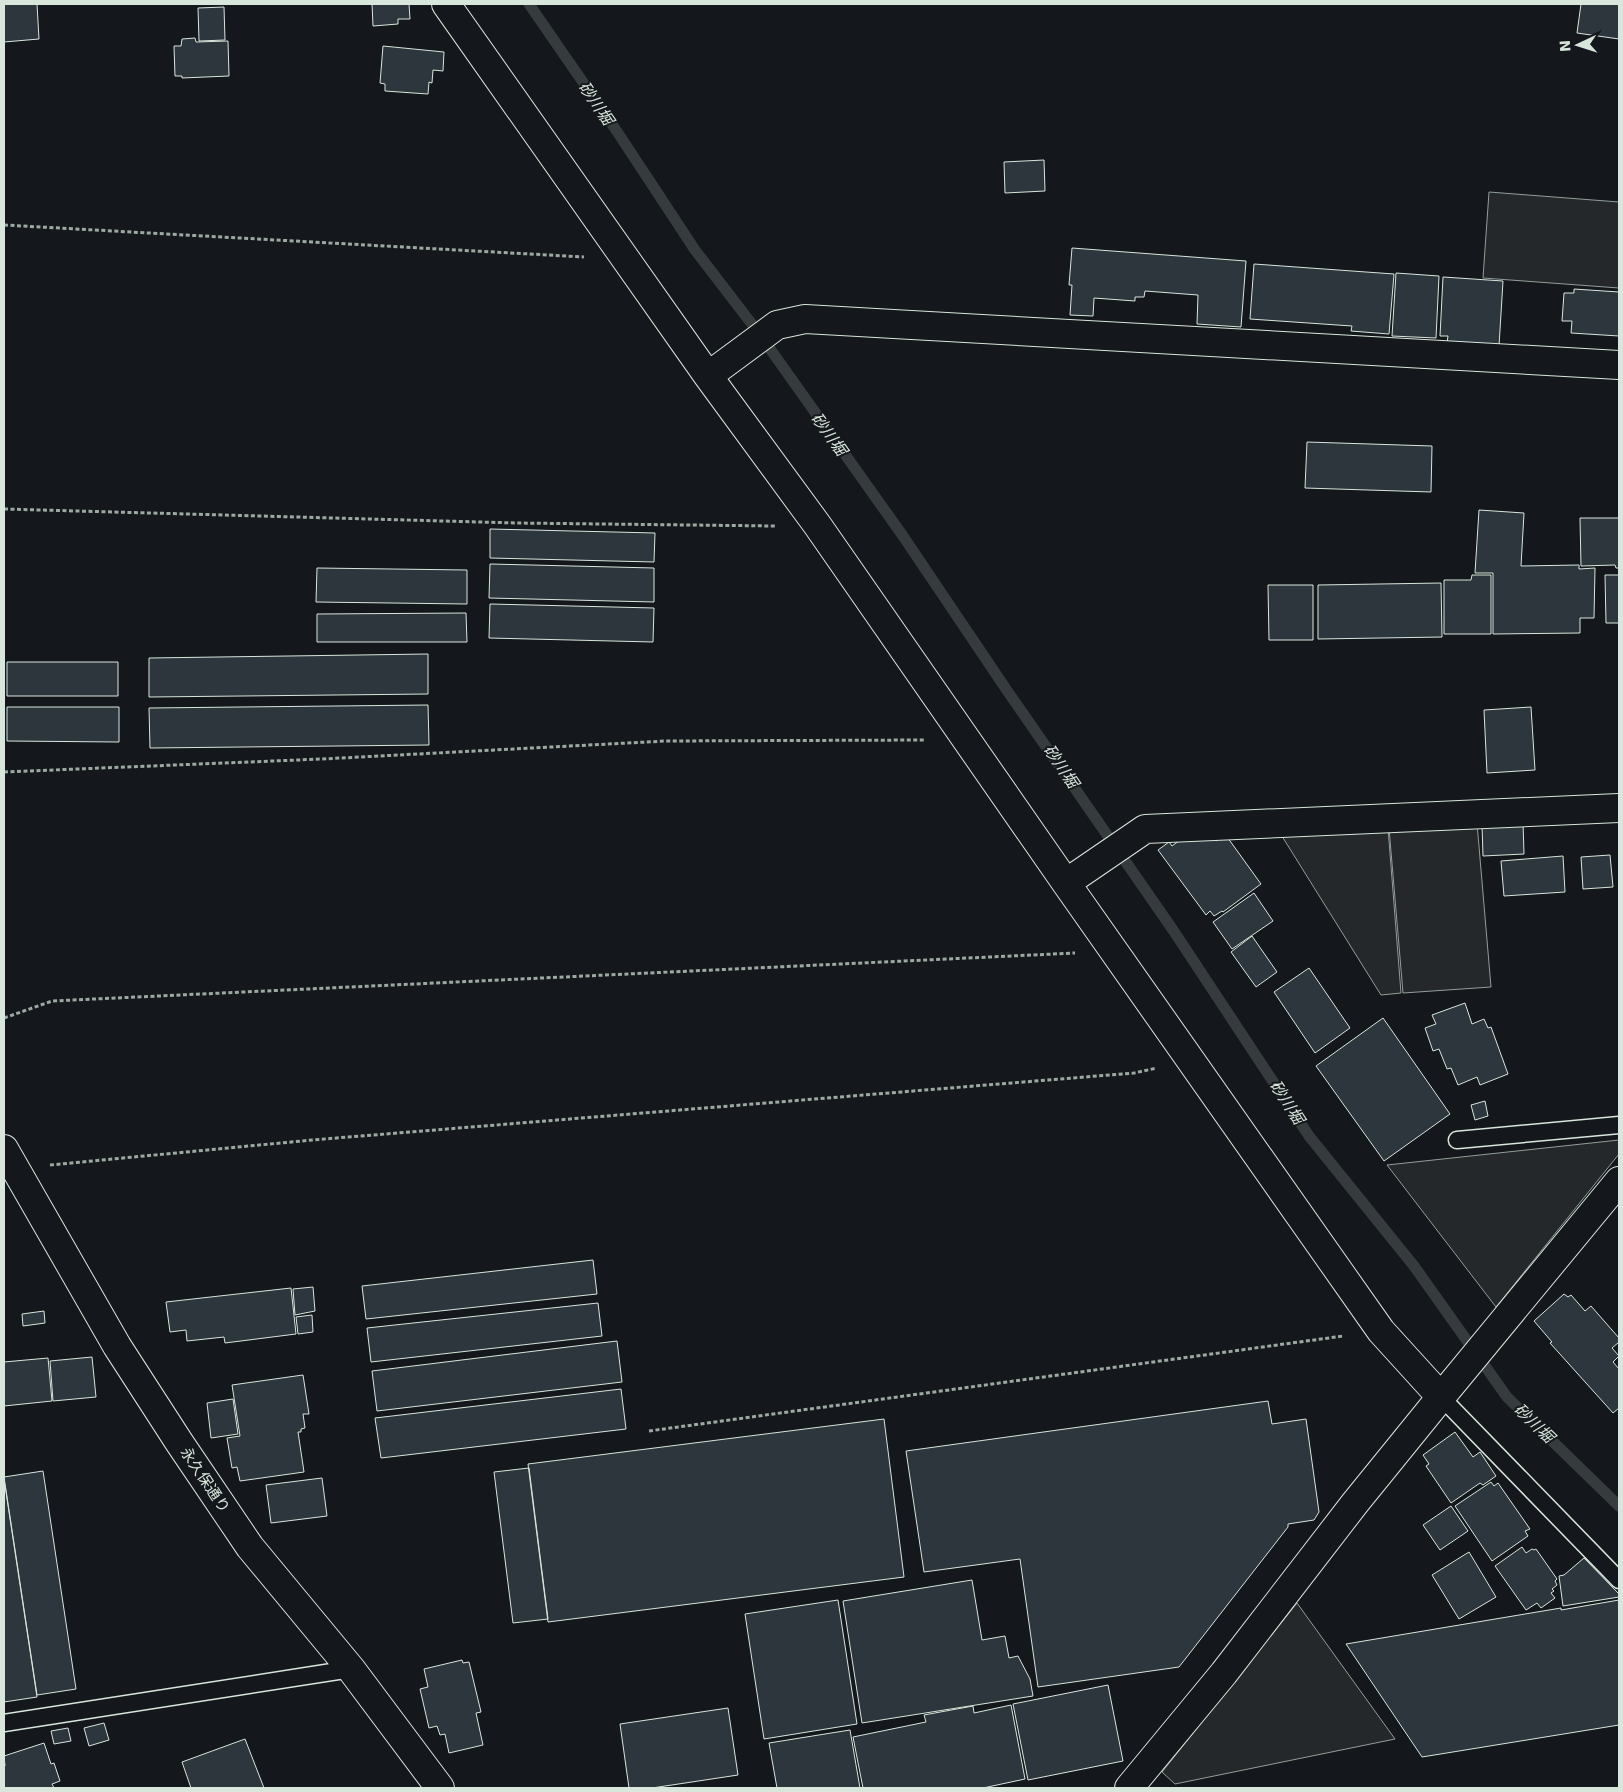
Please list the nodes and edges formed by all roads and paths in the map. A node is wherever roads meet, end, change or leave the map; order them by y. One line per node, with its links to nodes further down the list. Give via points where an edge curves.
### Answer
1 (446, 4): 3 (street)
2 (4, 225): 3 (path, via 573,257 598,256)
3 (618, 247): 5 (street)
4 (1619, 365): 5 (street, via 805,318 777,325)
5 (708, 376): 7 (street)
6 (4, 509): 7 (path, via 516,523)
7 (818, 526): 8 (street)
8 (966, 739): 9 (path, via 666,741); 11 (street)
9 (4, 772)
10 (1619, 808): 11 (street, via 1146,829)
11 (1072, 879): 12 (street)
12 (1114, 951): 13 (path, via 52,1001); 14 (street)
13 (4, 1018)
14 (1190, 1060): 17 (path, via 1134,1073 322,1139); 19 (street)
15 (1619, 1125): 16 (lane)
16 (1456, 1140)
17 (9, 1158): 23 (street, 永久保通り, via 117,1346 179,1442 250,1547)
18 (1619, 1181): 20 (street)
19 (1381, 1330): 20 (street); 21 (path)
20 (1446, 1392): 22 (lane); 26 (street)
21 (649, 1431)
22 (1619, 1580)
23 (351, 1669): 24 (lane); 25 (street, 永久保通り)
24 (4, 1723)
25 (440, 1788)
26 (1129, 1788)

